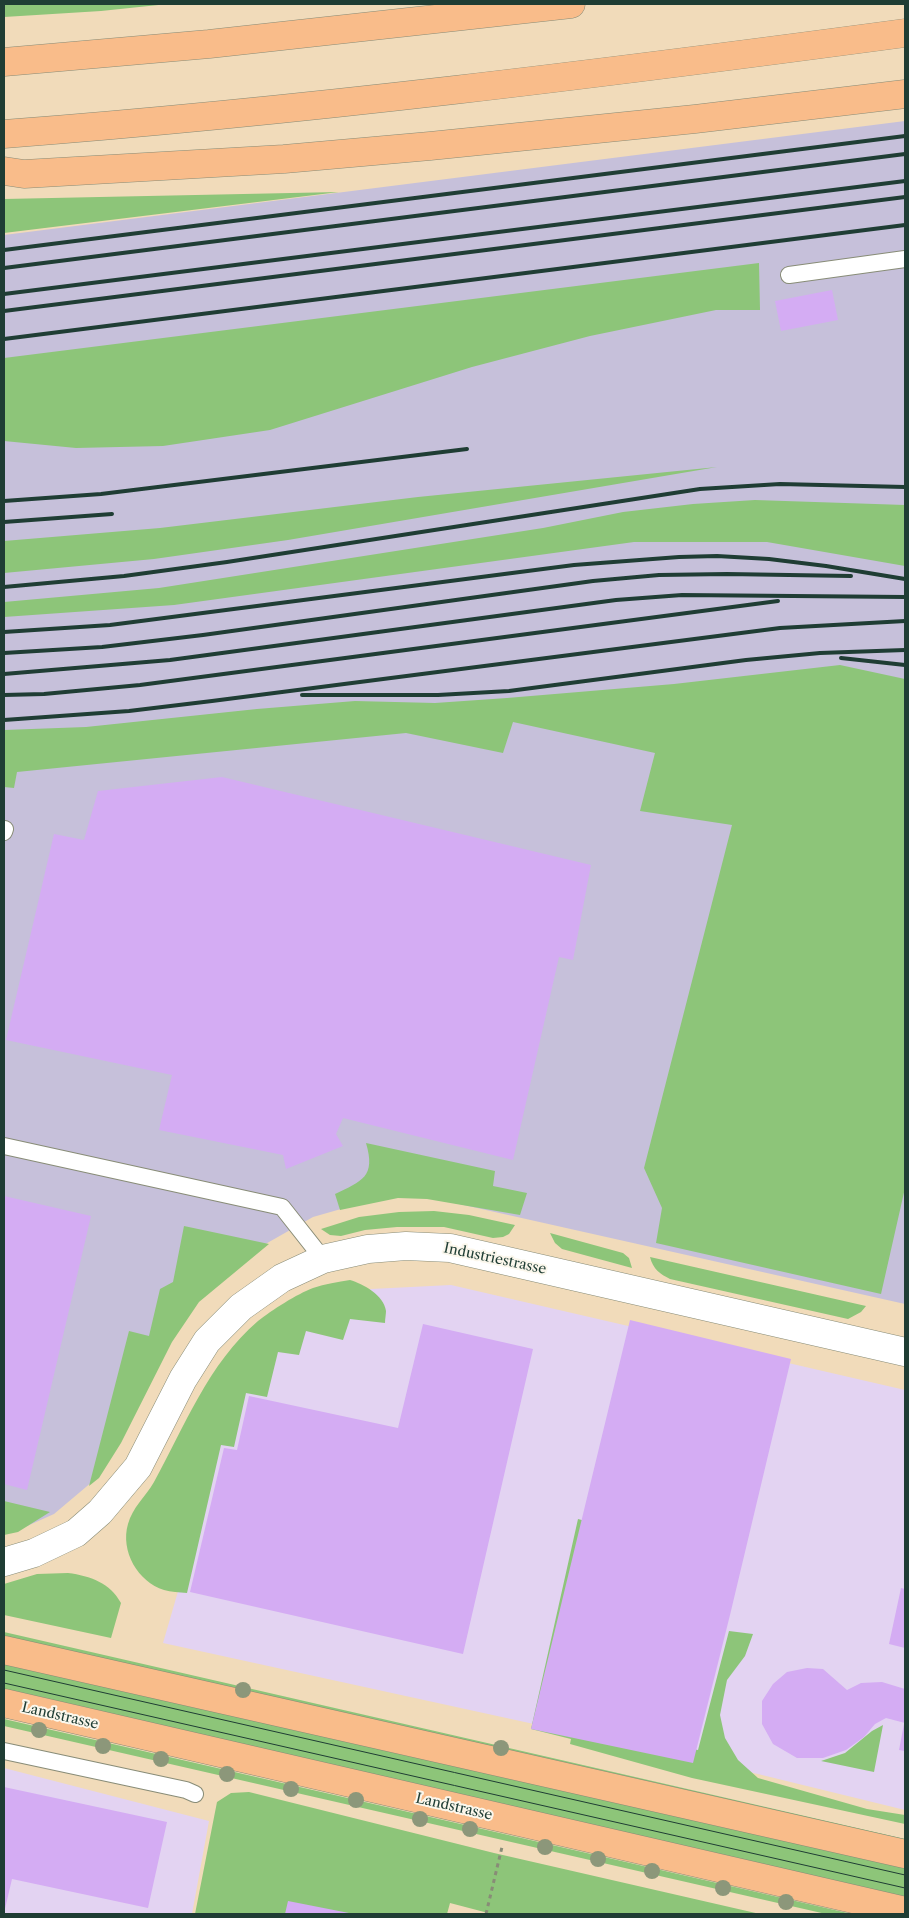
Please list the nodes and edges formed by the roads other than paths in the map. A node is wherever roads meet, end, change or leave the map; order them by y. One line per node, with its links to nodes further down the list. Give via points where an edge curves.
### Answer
1 (571, 4): 3 (main road, via 218,44)
2 (905, 33): 5 (main road, via 383,98)
3 (4, 62)
4 (905, 94): 6 (main road, via 695,119 284,159 24,174)
5 (4, 134)
6 (4, 171)
7 (905, 259): 8 (lane)
8 (789, 275)
9 (4, 1146): 10 (lane, via 282,1207)
10 (323, 1259): 11 (street, Industriestrasse, via 368,1248 450,1248); 12 (street, Industriestrasse, via 282,1278 241,1307 207,1341 183,1378 138,1467 100,1512 76,1533 34,1553)
11 (905, 1352)
12 (4, 1562)
13 (4, 1650): 17 (main road)
14 (4, 1703): 18 (main road, Landstrasse)
15 (4, 1751): 16 (lane)
16 (195, 1794)
17 (905, 1854)
18 (905, 1911)

